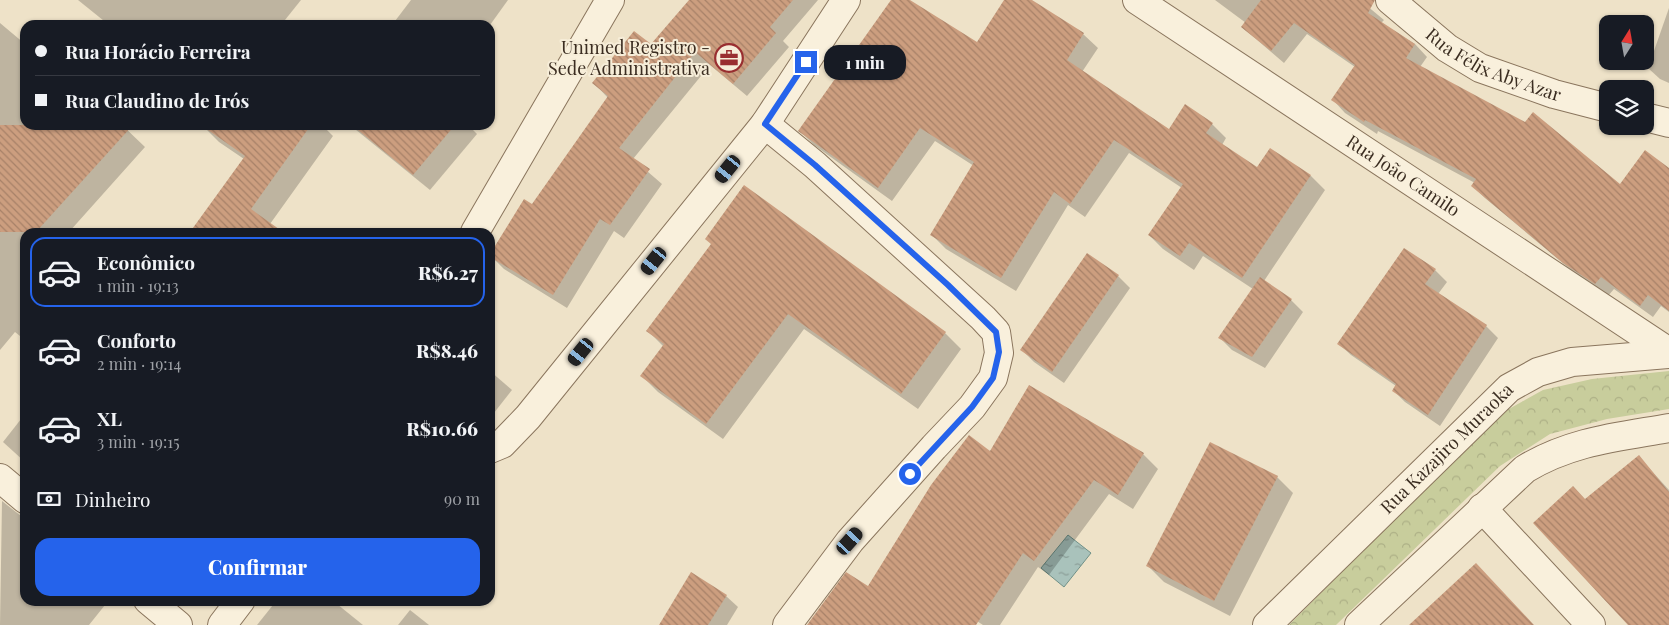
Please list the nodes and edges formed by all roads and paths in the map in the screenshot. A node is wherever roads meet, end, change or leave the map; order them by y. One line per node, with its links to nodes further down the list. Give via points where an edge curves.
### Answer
1 (610, 0): 9 (street)
2 (846, 0): 8 (street)
3 (1137, 0): 10 (street, Rua João Camilo)
4 (1390, 0): 5 (street, Rua Félix Aby Azar, via 1447,48 1480,68)
5 (1599, 106)
6 (1654, 119): 7 (street)
7 (1669, 123)
8 (765, 124): 12 (street, via 528,417 502,444); 20 (street, via 815,165 983,318 996,332 999,352 993,378 972,407 850,541)
9 (477, 228)
10 (1669, 353): 21 (street, Rua Kazajiro Muraoka, via 1572,362 1538,372 1509,388)
11 (1669, 428): 15 (street, via 1582,443 1548,455 1526,469)
12 (495, 447)
13 (0, 478): 14 (street)
14 (20, 495)
15 (1482, 508): 22 (street); 23 (street)
16 (155, 606): 18 (street)
17 (236, 606): 19 (street)
18 (178, 625)
19 (222, 625)
20 (787, 625)
21 (1267, 625)
22 (1359, 625)
23 (1591, 625)

